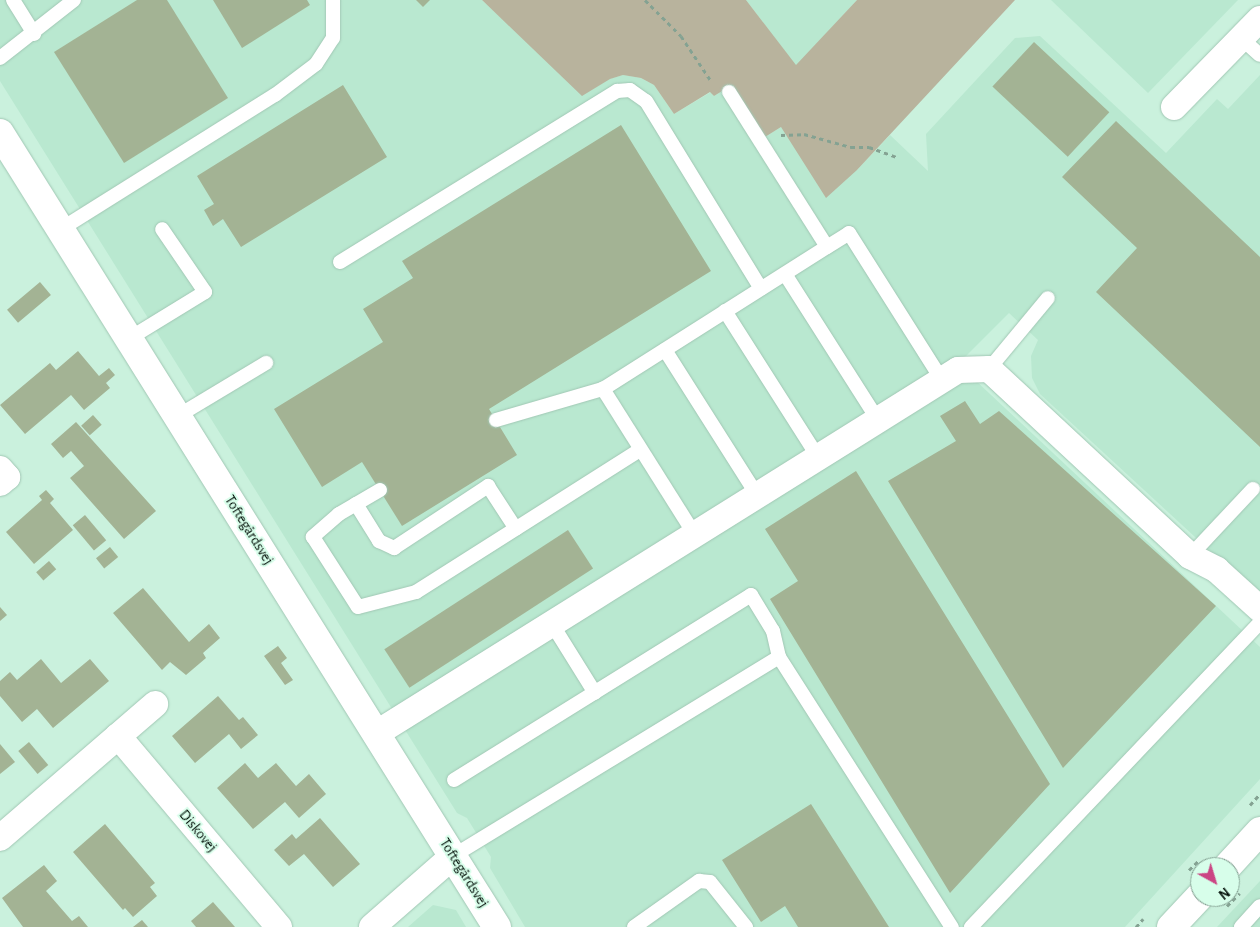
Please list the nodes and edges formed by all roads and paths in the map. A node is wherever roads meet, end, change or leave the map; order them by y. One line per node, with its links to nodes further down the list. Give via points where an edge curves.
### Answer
1 (13, 0): 6 (lane)
2 (74, 0): 6 (lane)
3 (332, 0): 14 (lane, via 333,38 316,64 275,95)
4 (645, 0): 9 (path, via 681,36 719,93)
5 (1260, 18): 7 (street)
6 (34, 34): 8 (lane)
7 (1250, 46): 10 (street)
8 (0, 58)
9 (729, 92): 12 (lane)
10 (1174, 107)
11 (0, 133): 14 (street, Toftegårdsvej)
12 (763, 146): 13 (path, via 788,132 850,147 868,147); 16 (lane)
13 (896, 157)
14 (61, 229): 22 (street, Toftegårdsvej)
15 (162, 229): 22 (lane, via 205,292)
16 (827, 247): 18 (lane); 26 (lane, via 849,233)
17 (340, 262): 19 (lane, via 617,91 630,90 646,101)
18 (785, 274): 19 (lane); 30 (lane)
19 (761, 289): 21 (lane)
20 (1048, 298): 25 (lane)
21 (726, 311): 23 (lane); 32 (lane)
22 (130, 338): 28 (street, Toftegårdsvej)
23 (665, 350): 27 (lane); 37 (lane)
24 (266, 363): 28 (lane)
25 (989, 369): 26 (street, via 958,370); 41 (street)
26 (942, 380): 30 (street)
27 (603, 389): 29 (lane); 31 (lane)
28 (178, 416): 48 (street, Toftegårdsvej)
29 (496, 420)
30 (878, 420): 32 (street)
31 (640, 450): 39 (lane); 40 (lane)
32 (818, 457): 37 (street)
33 (0, 469): 34 (street, via 7,477)
34 (0, 483)
35 (1253, 489): 41 (lane)
36 (380, 490): 38 (lane)
37 (758, 495): 40 (street)
38 (356, 504): 39 (lane, via 379,541 394,548 488,486); 39 (lane, via 313,537 358,607 416,592)
39 (516, 529)
40 (695, 535): 44 (street)
41 (1190, 556): 42 (street, via 1217,570)
42 (1260, 609)
43 (1260, 622): 65 (lane)
44 (552, 624): 46 (lane); 48 (street)
45 (779, 656): 46 (lane, via 773,631 751,595); 53 (lane); 64 (lane)
46 (594, 693): 50 (lane)
47 (155, 704): 49 (street)
48 (377, 733): 53 (street, Toftegårdsvej)
49 (118, 736): 52 (street); 59 (street, Diskovej)
50 (454, 780)
51 (1260, 832): 54 (street)
52 (0, 838)
53 (453, 856): 60 (street); 61 (street, Toftegårdsvej)
54 (1236, 857)
55 (1247, 885): 58 (path)
56 (1260, 906): 67 (lane)
57 (1190, 907): 66 (street)
58 (1221, 913)
59 (279, 927)
60 (372, 927)
61 (497, 927)
62 (634, 927): 63 (lane, via 699,881 710,882)
63 (746, 927)
64 (952, 927)
65 (971, 927)
66 (1171, 927)
67 (1241, 927)

